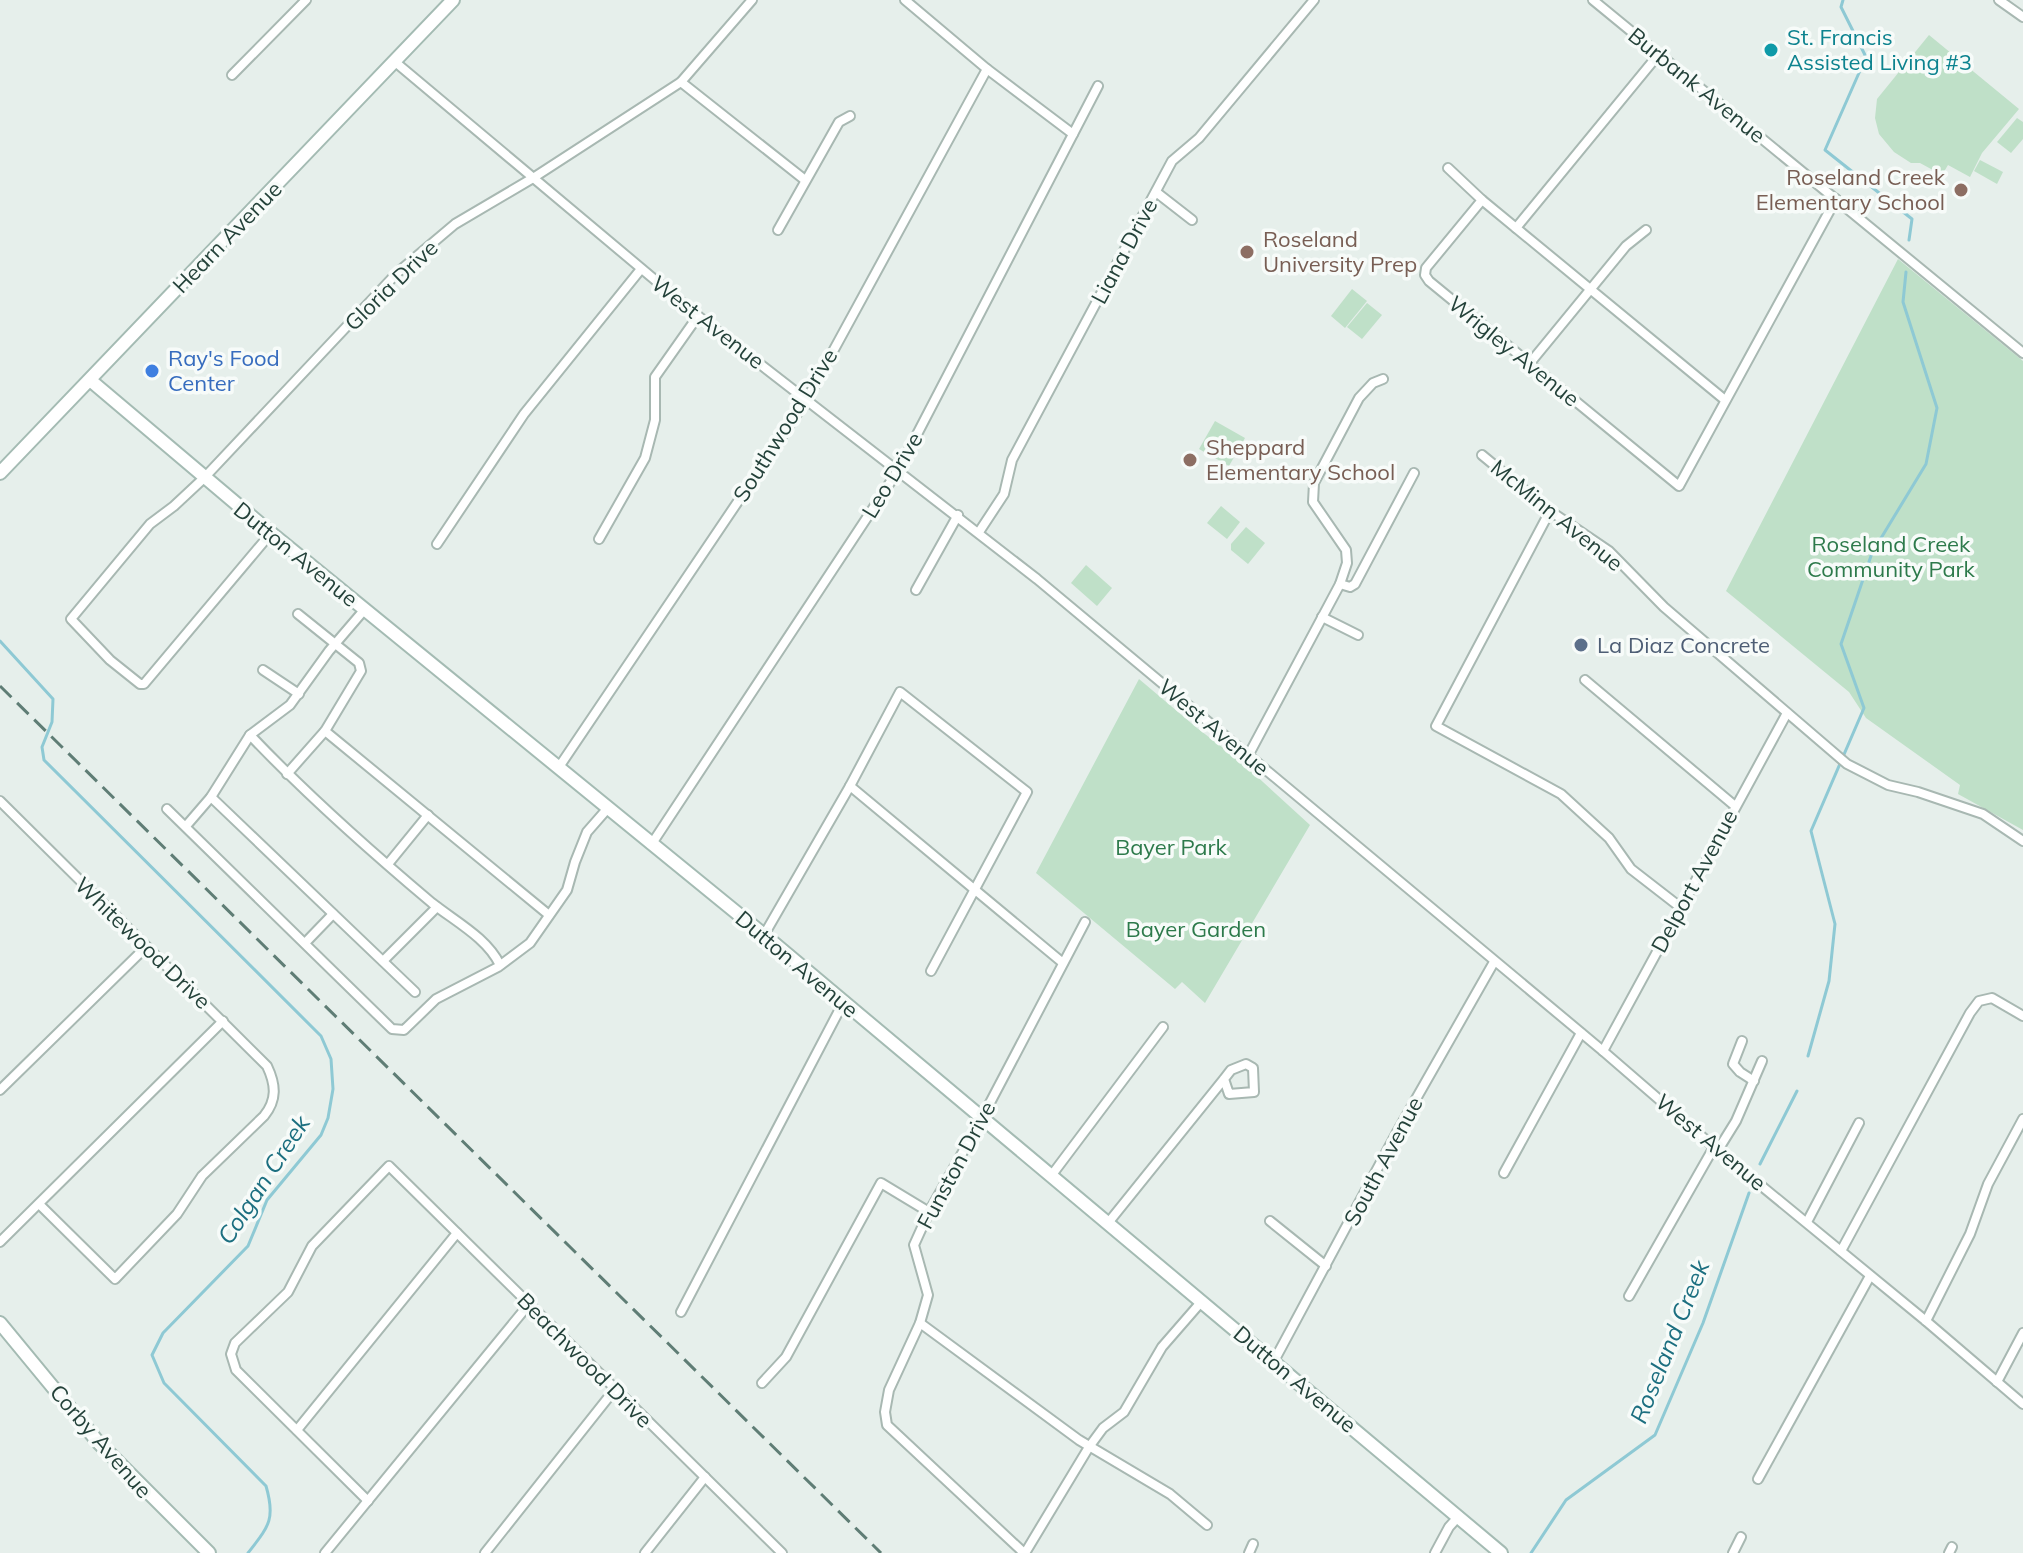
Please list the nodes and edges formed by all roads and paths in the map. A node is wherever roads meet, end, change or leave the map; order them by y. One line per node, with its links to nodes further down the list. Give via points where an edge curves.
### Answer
1 (306, 0): 12 (street)
2 (752, 0): 13 (street, Gloria Drive)
3 (905, 0): 11 (street)
4 (1314, 0): 20 (street, Liana Drive, via 1199,138 1172,161)
5 (1593, 0): 9 (street, Burbank Avenue)
6 (1999, 0): 8 (street)
7 (444, 3): 10 (main road, Hearn Avenue)
8 (2023, 17)
9 (1658, 55): 21 (street, Burbank Avenue); 24 (street)
10 (394, 61): 18 (street, West Avenue); 33 (main road, Hearn Avenue)
11 (987, 69): 16 (street); 34 (street, Southwood Drive)
12 (232, 75)
13 (681, 82): 18 (street, Gloria Drive); 19 (street)
14 (1098, 86): 16 (street, Leo Drive)
15 (850, 116): 19 (street, via 839,122)
16 (1073, 134): 37 (street, Leo Drive)
17 (1448, 168): 22 (street)
18 (533, 178): 27 (street, West Avenue); 40 (street, Gloria Drive, via 455,224 397,273)
19 (805, 180): 25 (street)
20 (1156, 192): 23 (street); 43 (street, Liana Drive, via 1012,460 1004,494)
21 (1836, 199): 30 (street, Burbank Avenue); 35 (street)
22 (1482, 200): 24 (street); 31 (street, Wrigley Avenue, via 1425,275)
23 (1192, 220)
24 (1516, 228): 28 (street)
25 (778, 230)
26 (1646, 230): 28 (street)
27 (641, 269): 29 (street, West Avenue); 46 (street, via 524,414)
28 (1590, 289): 31 (street); 35 (street)
29 (698, 316): 34 (street, West Avenue); 45 (street, via 655,377 655,420 645,458)
30 (2023, 353)
31 (1530, 363): 35 (street, Wrigley Avenue, via 1679,486)
32 (1383, 379): 47 (street, via 1359,398 1314,483 1313,502 1346,550)
33 (90, 380): 38 (main road, Hearn Avenue); 40 (main road, Dutton Avenue)
34 (807, 399): 37 (street, West Avenue); 61 (street, Southwood Drive)
35 (1725, 400)
36 (1482, 455): 41 (street, McMinn Avenue)
37 (899, 469): 42 (street, West Avenue); 72 (street, Leo Drive)
38 (1, 470)
39 (1414, 473): 47 (street, via 1360,576 1353,586)
40 (204, 478): 44 (main road, Dutton Avenue); 44 (street, Gloria Drive, via 150,524 71,619 110,660 144,684)
41 (1550, 511): 57 (street, McMinn Avenue, via 1609,551 1664,607); 76 (street, via 1436,726 1561,794 1609,838 1631,869)
42 (958, 515): 43 (street, West Avenue); 48 (street)
43 (979, 532): 60 (street, West Avenue)
44 (271, 533): 49 (main road, Dutton Avenue)
45 (599, 539)
46 (437, 544)
47 (1340, 584): 51 (street)
48 (916, 590)
49 (365, 609): 53 (street); 61 (main road, Dutton Avenue)
50 (298, 614): 53 (street)
51 (1322, 617): 52 (street); 60 (street)
52 (1358, 635)
53 (336, 643): 56 (street); 58 (street, via 361,671)
54 (263, 670): 56 (street)
55 (1585, 680): 66 (street)
56 (299, 694): 59 (street)
57 (1787, 713): 66 (street, Delport Avenue); 71 (street, McMinn Avenue, via 1847,764 1888,785 1983,814)
58 (325, 731): 62 (street); 69 (street)
59 (250, 735): 62 (street); 64 (street)
60 (1248, 756): 84 (street, West Avenue)
61 (559, 767): 67 (main road, Dutton Avenue)
62 (287, 774): 73 (street)
63 (850, 786): 74 (street); 74 (street, via 900,692 1027,792); 80 (street)
64 (211, 797): 70 (street); 77 (street)
65 (0, 801): 82 (street, Whitewood Drive)
66 (1735, 806): 76 (street, Delport Avenue)
67 (608, 808): 72 (main road, Dutton Avenue); 78 (street, via 587,832 567,890)
68 (167, 809): 70 (street)
69 (428, 815): 73 (street); 78 (street)
70 (186, 826): 81 (street)
71 (2023, 841)
72 (651, 845): 80 (main road, Dutton Avenue)
73 (388, 864): 75 (street)
74 (975, 890): 85 (street); 87 (street)
75 (437, 907): 83 (street); 86 (street, via 493,950)
76 (1680, 907): 95 (street, Delport Avenue)
77 (333, 914): 81 (street); 83 (street)
78 (549, 915): 86 (street, via 530,943)
79 (1085, 922): 85 (street, Funston Drive)
80 (764, 935): 89 (main road, Dutton Avenue)
81 (305, 943): 86 (street, via 400,1031 436,999)
82 (146, 947): 91 (street, Whitewood Drive); 99 (street)
83 (383, 961): 88 (street)
84 (1494, 962): 93 (street, West Avenue); 114 (street, South Avenue)
85 (1063, 963): 100 (street, Funston Drive)
86 (500, 965)
87 (931, 971)
88 (415, 992)
89 (843, 1003): 100 (main road, Dutton Avenue); 119 (street)
90 (2023, 1016): 113 (street, via 1992,998 1979,1001)
91 (223, 1021): 106 (street); 106 (street, Whitewood Drive, via 267,1066 273,1078 273,1105 202,1176 177,1214 115,1279)
92 (1163, 1027): 105 (street)
93 (1581, 1033): 95 (street, West Avenue); 104 (street)
94 (1742, 1041): 98 (street, via 1733,1064)
95 (1603, 1051): 103 (street, West Avenue)
96 (1762, 1061): 98 (street)
97 (1224, 1079): 110 (street)
98 (1754, 1081): 103 (street)
99 (0, 1090)
100 (982, 1118): 105 (main road, Dutton Avenue); 107 (street, Funston Drive)
101 (2023, 1119): 120 (street)
102 (1859, 1123): 109 (street)
103 (1716, 1149): 109 (street, West Avenue); 116 (street)
104 (1504, 1173)
105 (1051, 1176): 110 (main road, Dutton Avenue)
106 (39, 1204): 112 (street)
107 (929, 1212): 122 (street, Funston Drive, via 914,1245 928,1295); 126 (street, via 881,1183 786,1357)
108 (1270, 1221): 114 (street)
109 (1807, 1222): 113 (street, West Avenue)
110 (1108, 1223): 117 (main road, Dutton Avenue)
111 (457, 1233): 118 (street, Beachwood Drive); 129 (street); 129 (street, Beachwood Drive, via 389,1166 312,1246 288,1292 235,1343 231,1354 236,1370)
112 (0, 1242)
113 (1841, 1251): 115 (street, West Avenue)
114 (1326, 1266): 124 (street, South Avenue)
115 (1870, 1276): 120 (street, West Avenue); 132 (street)
116 (1629, 1296)
117 (1202, 1301): 124 (main road, Dutton Avenue); 130 (street, via 1162,1347 1124,1412)
118 (529, 1304): 127 (street, Beachwood Drive); 133 (street)
119 (681, 1312)
120 (1926, 1321): 125 (street, West Avenue)
121 (0, 1323): 138 (main road, Corby Avenue, via 98,1442)
122 (920, 1323): 130 (street); 143 (street, Funston Drive, via 889,1390 887,1425)
123 (2023, 1333): 125 (street)
124 (1274, 1361): 134 (main road, Dutton Avenue)
125 (1997, 1382): 128 (street, West Avenue)
126 (762, 1383)
127 (615, 1389): 131 (street, Beachwood Drive); 140 (street)
128 (2023, 1404)
129 (297, 1430): 133 (street)
130 (1089, 1447): 135 (street, via 1170,1494); 143 (street)
131 (705, 1477): 141 (street); 142 (street, Beachwood Drive)
132 (1758, 1479)
133 (368, 1501): 139 (street)
134 (1459, 1516): 145 (street); 146 (main road, Dutton Avenue)
135 (1207, 1525)
136 (1741, 1537): 147 (street)
137 (1253, 1544): 144 (street)
138 (209, 1553)
139 (325, 1553)
140 (485, 1553)
141 (645, 1553)
142 (781, 1553)
143 (1024, 1553)
144 (1249, 1553)
145 (1435, 1553)
146 (1501, 1553)
147 (1733, 1553)

